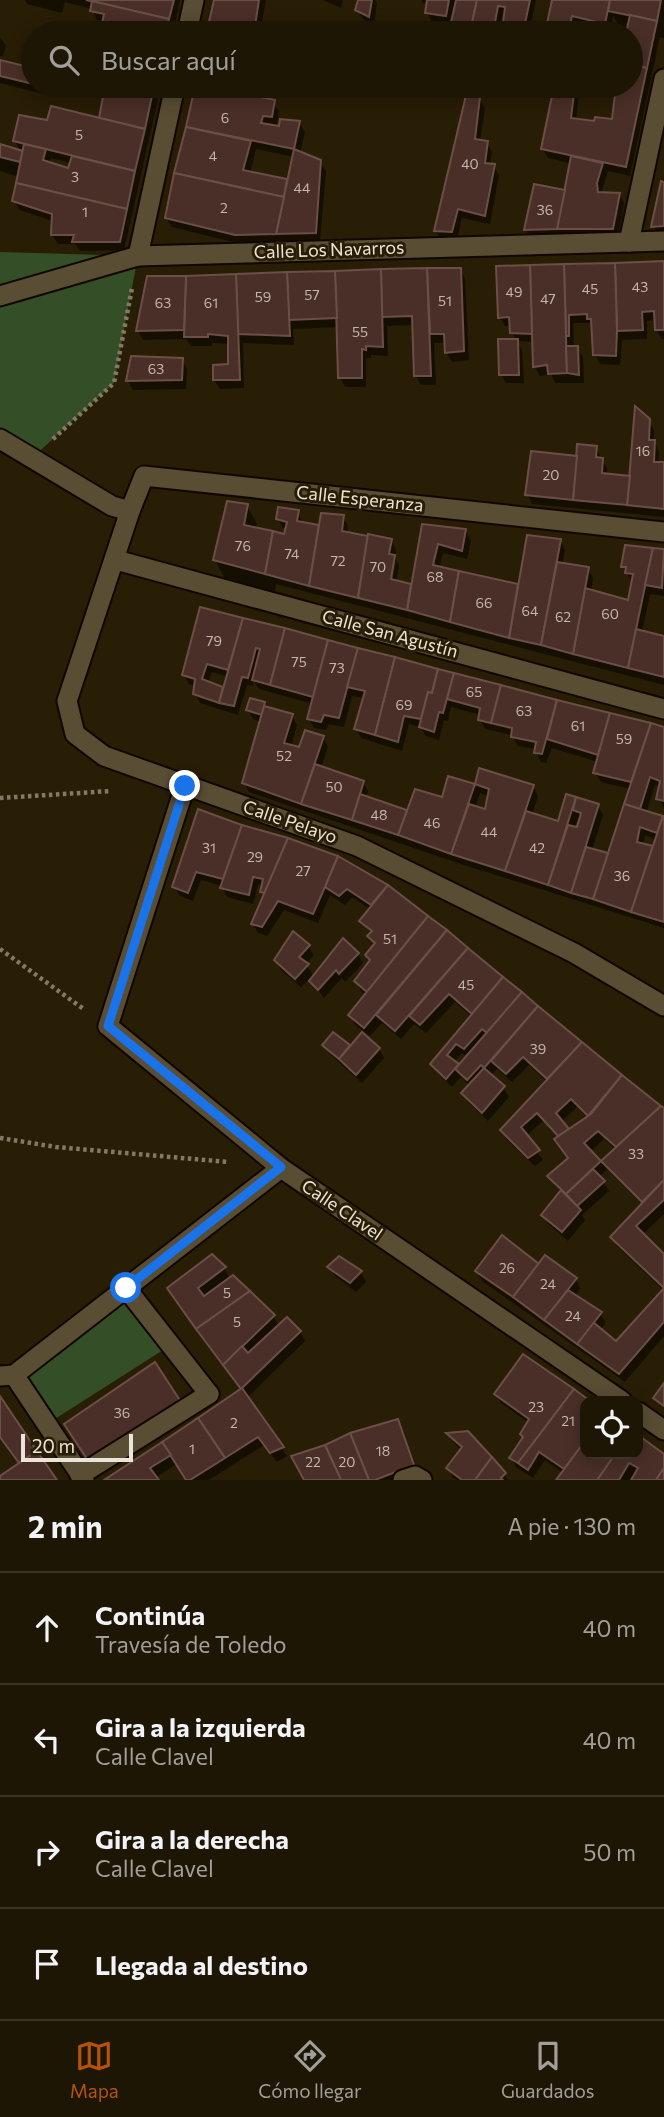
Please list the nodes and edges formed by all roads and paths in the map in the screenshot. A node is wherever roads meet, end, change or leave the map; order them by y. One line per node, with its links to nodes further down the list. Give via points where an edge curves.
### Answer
1 (194, 0): 2 (street)
2 (190, 21)
3 (664, 79): 6 (street)
4 (172, 98): 7 (street)
5 (664, 241): 6 (street, Calle Los Navarros)
6 (629, 242): 7 (street, Calle Los Navarros)
7 (138, 256): 8 (street, Calle Los Navarros); 10 (path, via 114,383)
8 (0, 296)
9 (0, 439): 10 (street)
10 (32, 458): 11 (street, via 112,506)
11 (130, 511): 12 (street, Calle Esperanza, via 144,475); 13 (street, Calle Esperanza)
12 (664, 532)
13 (116, 560): 14 (street, Calle San Agustín); 15 (street, Calle Pelayo, via 67,701 75,734 104,756)
14 (664, 709)
15 (185, 786): 19 (street, Calle Pelayo, via 357,846 574,953); 20 (street)
16 (119, 790): 17 (path)
17 (0, 798)
18 (0, 949): 20 (path)
19 (664, 1006)
20 (108, 1026): 23 (street, Calle Clavel)
21 (0, 1138): 22 (path)
22 (229, 1162)
23 (281, 1167): 24 (street); 26 (street, Calle Clavel)
24 (126, 1288): 25 (street); 29 (street, via 209,1394)
25 (7, 1376): 29 (street)
26 (615, 1396)
27 (643, 1415): 28 (street)
28 (664, 1430)
29 (82, 1477)
30 (404, 1480): 31 (street, via 415,1476)
31 (422, 1480)

